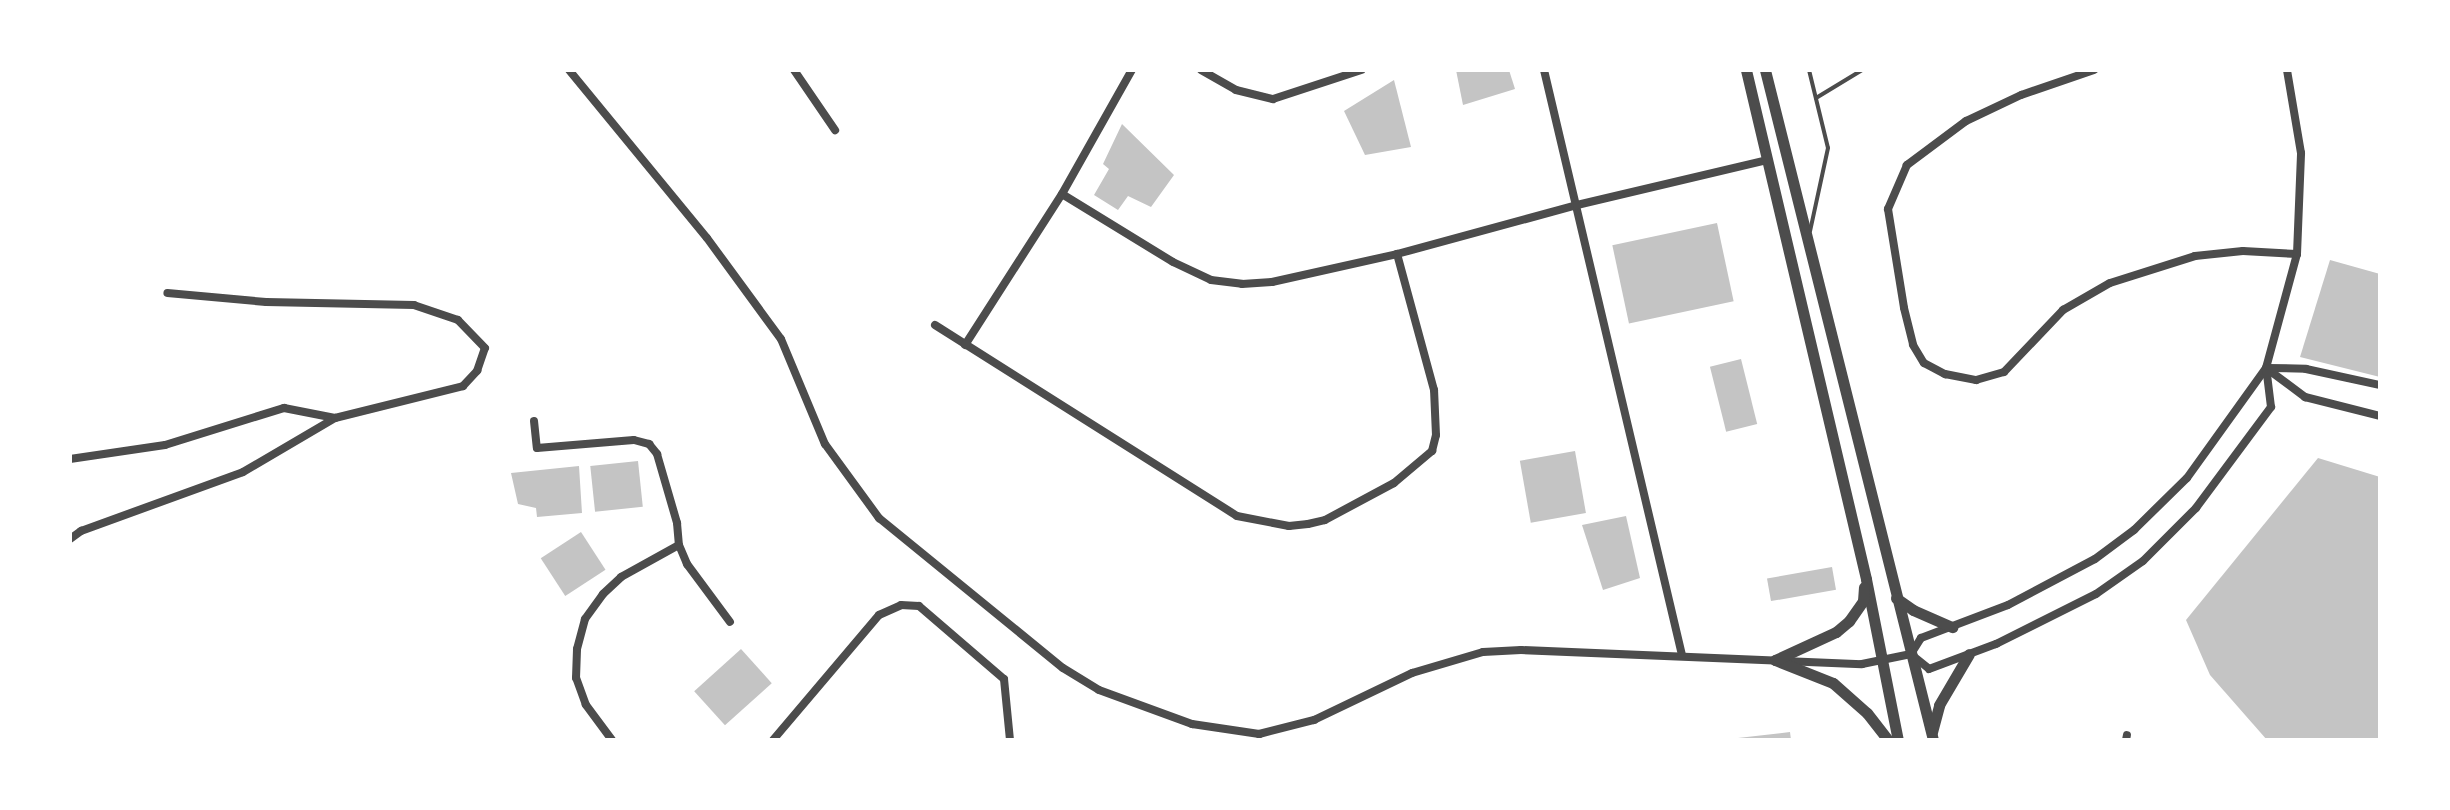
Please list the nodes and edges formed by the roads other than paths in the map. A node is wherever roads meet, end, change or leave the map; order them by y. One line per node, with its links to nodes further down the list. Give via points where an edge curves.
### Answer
1 (569, 70): 38 (street, via 707,238 781,339 825,444 879,518 1063,668 1099,690 1192,724 1259,734 1314,720 1412,673 1483,652)
2 (794, 70): 14 (street)
3 (1132, 70): 16 (street)
4 (1201, 70): 5 (street, via 1236,90 1273,99)
5 (1361, 70)
6 (1544, 70): 17 (street)
7 (1746, 70): 15 (street)
8 (1765, 70): 18 (street)
9 (1809, 70): 13 (lane)
10 (1862, 70): 13 (lane)
11 (2094, 70): 20 (street, via 1966,121 1907,165 1888,209 1904,308 1913,345 1924,363 1976,380 2004,372 2063,310 2110,283 2195,256 2243,251)
12 (2287, 70): 20 (street, via 2301,153)
13 (1816, 98): 18 (lane, via 1828,148)
14 (835, 130)
15 (1767, 160): 17 (street); 32 (street)
16 (1062, 194): 19 (street, via 1211,280 1272,282); 23 (street)
17 (1577, 205): 19 (street); 38 (street)
18 (1809, 235): 33 (street)
19 (1397, 254): 23 (street, via 1434,390 1432,451 1394,483 1308,524 1289,526 1237,516)
20 (2297, 254): 24 (street)
21 (167, 293): 27 (street, via 266,302 414,305 458,320 485,348 477,371 463,386)
22 (935, 325): 23 (street)
23 (965, 345)
24 (2266, 368): 25 (street, via 2306,369); 26 (street, via 2305,397); 35 (street, via 2187,478 2134,530 2095,559 2008,605); 37 (street, via 2271,407 2219,480 2169,537 2096,594 2017,636)
25 (2380, 385)
26 (2380, 416)
27 (335, 418): 29 (street, via 284,408 165,445); 30 (street, via 243,472)
28 (534, 421): 31 (street, via 537,448 634,440 649,444 657,454)
29 (70, 459)
30 (70, 539)
31 (679, 545): 34 (street); 42 (street, via 621,577 585,619 576,678 586,705)
32 (1866, 579): 39 (street, via 1863,601 1849,621); 40 (street)
33 (1896, 598): 35 (street); 36 (street)
34 (730, 622)
35 (1952, 627): 36 (street, via 1921,638)
36 (1911, 654): 37 (street, via 1929,669); 40 (street); 41 (street)
37 (1969, 654): 41 (street, via 1939,705)
38 (1682, 655): 39 (street)
39 (1775, 660): 40 (street); 45 (street, via 1833,683)
40 (1882, 661): 46 (street)
41 (1932, 736)
42 (612, 740)
43 (773, 740): 44 (street, via 879,615 901,605 919,606 1004,679)
44 (1010, 740)
45 (1888, 740)
46 (1898, 740)

